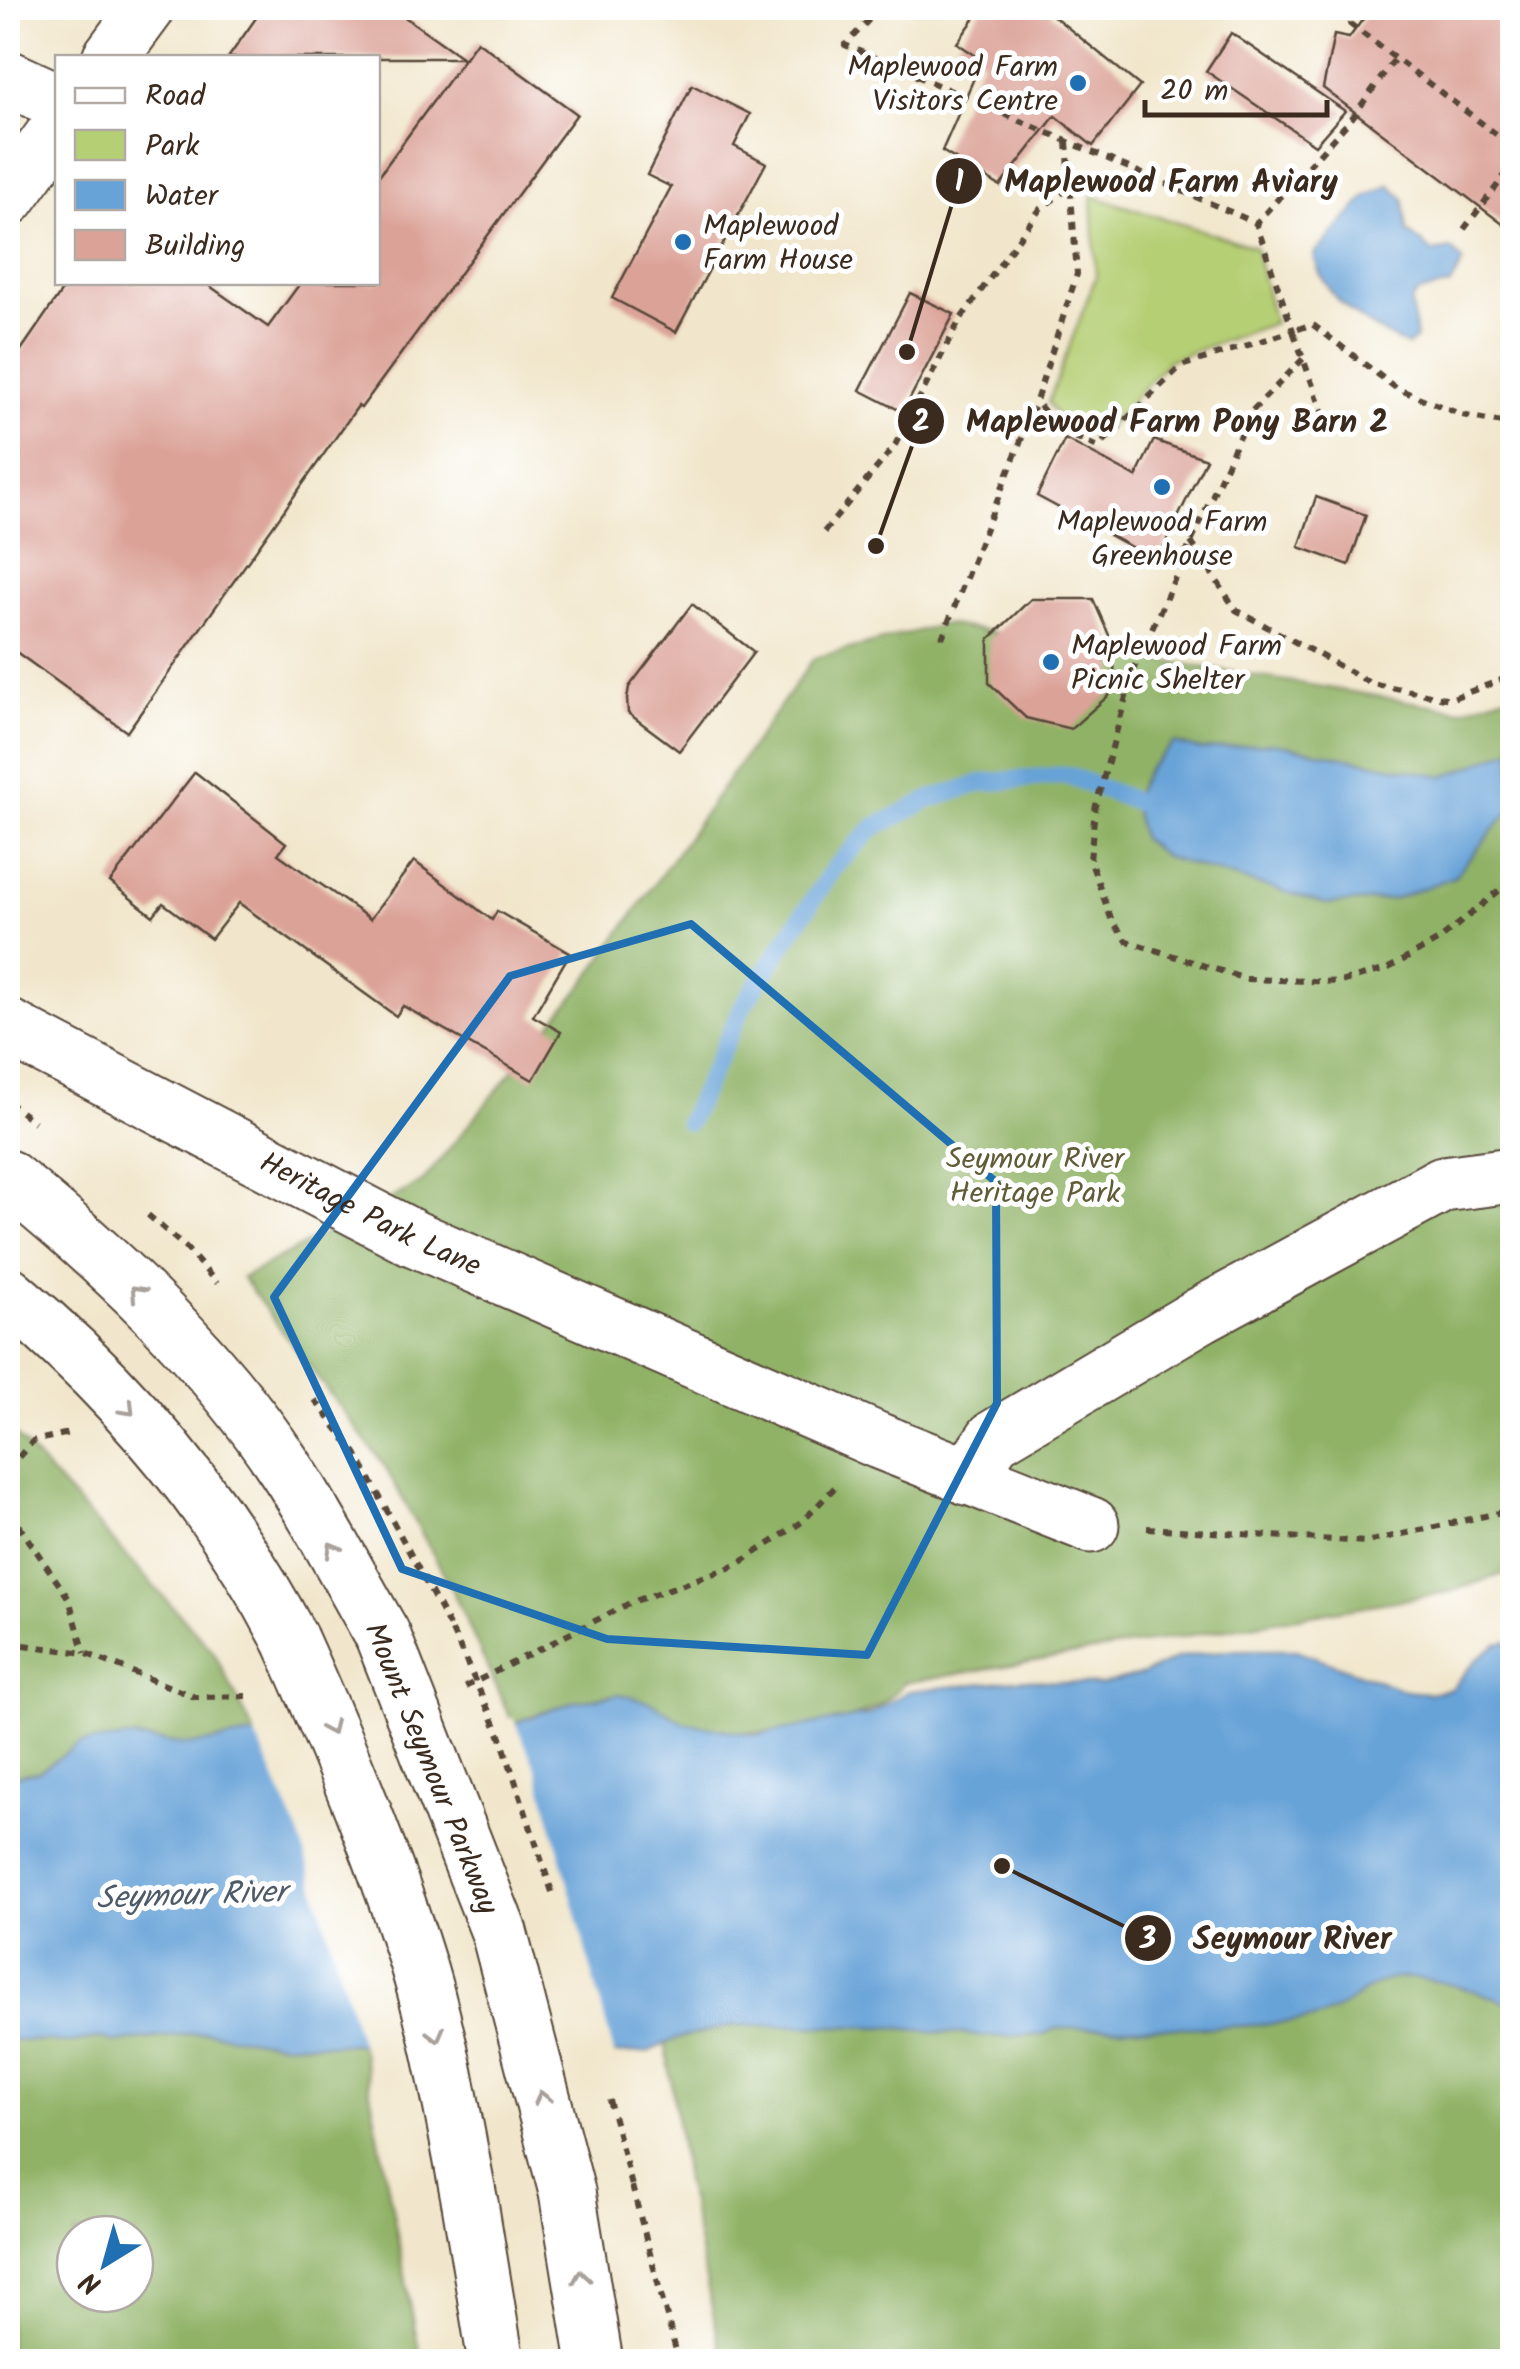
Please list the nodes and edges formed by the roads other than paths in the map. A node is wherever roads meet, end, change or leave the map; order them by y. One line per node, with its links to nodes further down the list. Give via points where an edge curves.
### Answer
1 (147, 8): 2 (main road)
2 (112, 55)
3 (8, 78): 4 (main road)
4 (55, 99)
5 (55, 133): 6 (main road)
6 (8, 198)
7 (8, 1026): 11 (main road, Heritage Park Lane, via 413,1238)
8 (1512, 1176): 11 (main road, via 1443,1184 1202,1315 994,1438)
9 (8, 1178): 14 (main road, Mount Seymour Parkway, one-way to 9, bridge, via 567,2192 499,1932 382,1634 285,1467 206,1364 104,1256)
10 (8, 1294): 13 (main road, one-way to 13, bridge, via 51,1330 218,1516 290,1639 351,1773 412,1946 444,2068)
11 (967, 1477): 12 (main road, Heritage Park Lane)
12 (1091, 1525)
13 (496, 2362)
14 (595, 2362)

